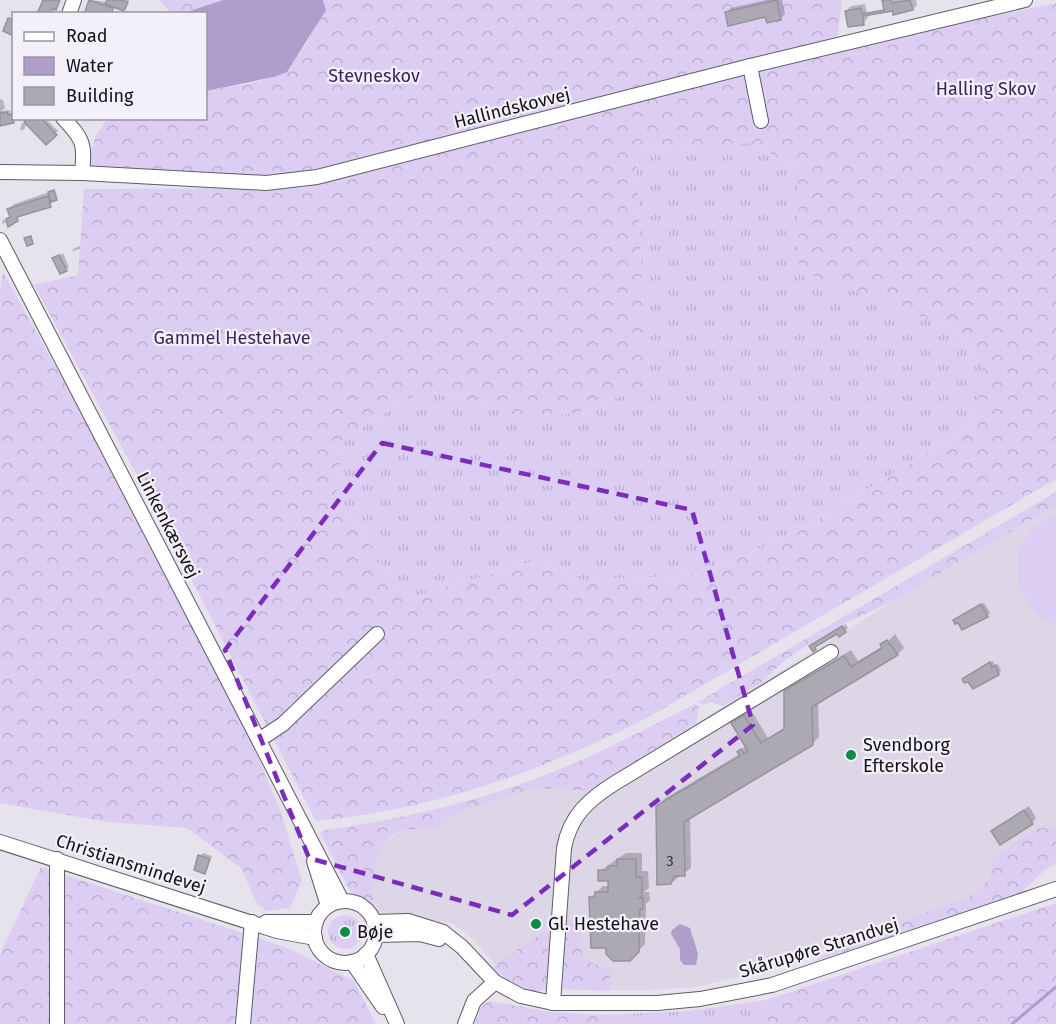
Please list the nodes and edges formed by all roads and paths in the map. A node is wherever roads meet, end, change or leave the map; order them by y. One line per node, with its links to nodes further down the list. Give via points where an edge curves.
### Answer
1 (1025, 0): 2 (street, Hallindskovvej)
2 (998, 3): 3 (street, Hallindskovvej)
3 (750, 66): 5 (street); 7 (street, Hallindskovvej, via 317,177 266,183)
4 (65, 120): 7 (street, via 84,145)
5 (761, 121)
6 (0, 172): 7 (street, Hallindskovvej)
7 (82, 173)
8 (0, 240): 11 (street, Linkenkærsvej)
9 (377, 634): 11 (street, via 283,724)
10 (831, 652): 25 (street, via 615,783 581,808 566,834)
11 (258, 740): 12 (street, Linkenkærsvej)
12 (304, 827): 16 (street, Linkenkærsvej); 17 (street, Linkenkærsvej)
13 (0, 842): 14 (street, Christiansmindevej)
14 (57, 859): 18 (street, Christiansmindevej); 26 (street)
15 (1056, 889): 25 (street, Skårupøre Strandvej, via 772,985 657,1003)
16 (342, 901): 17 (street); 20 (street, via 362,906)
17 (328, 906): 19 (street)
18 (252, 922): 19 (street, Christiansmindevej); 21 (street, Christiansmindevej); 27 (street)
19 (316, 922): 21 (street)
20 (375, 929): 22 (street); 24 (street, Skårupøre Strandvej, via 420,934 462,947)
21 (315, 938): 23 (street, via 318,947 332,960)
22 (366, 954): 23 (street); 28 (street)
23 (352, 962): 28 (street)
24 (495, 982): 25 (street, Skårupøre Strandvej, via 521,996); 29 (street, via 474,1001)
25 (553, 1003)
26 (57, 1024)
27 (243, 1024)
28 (396, 1024)
29 (465, 1024)

